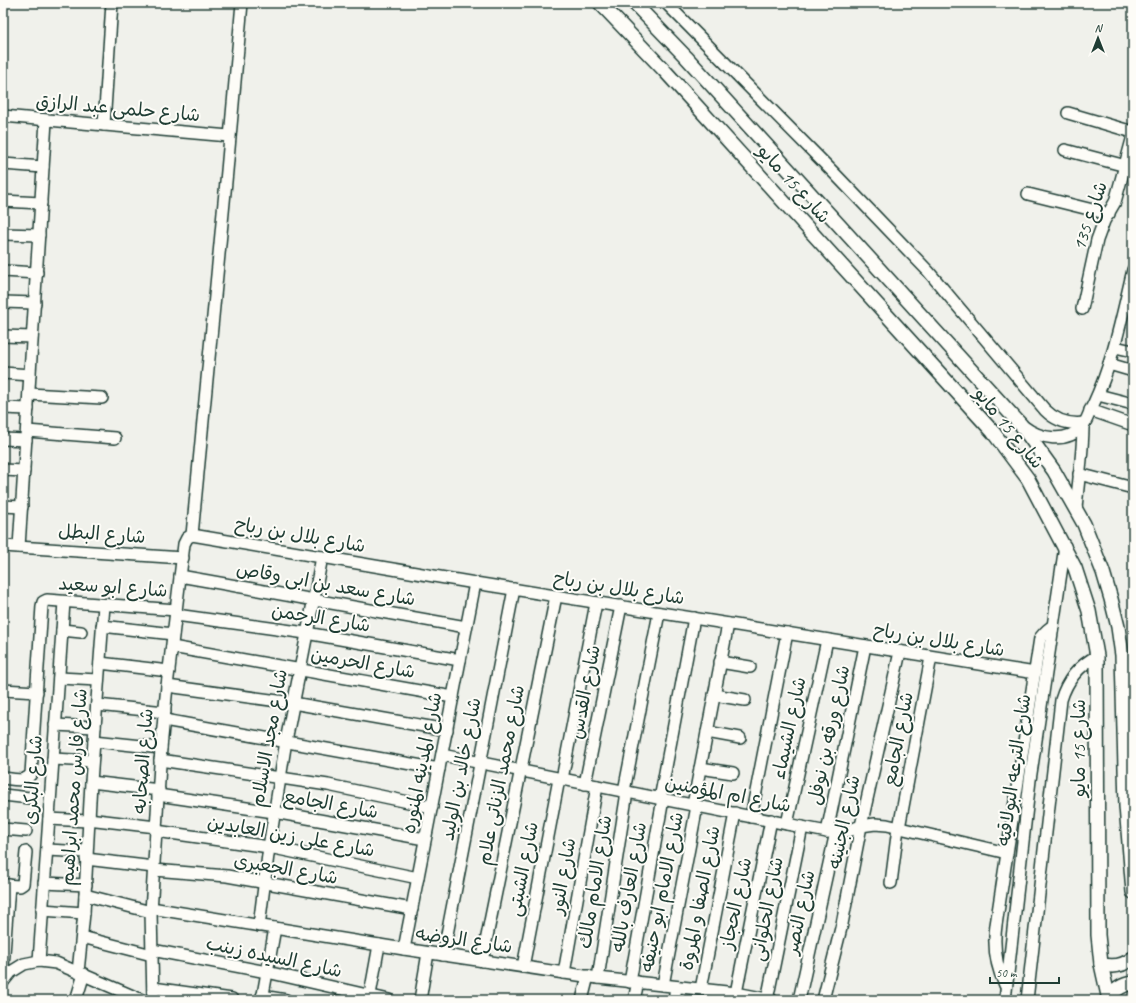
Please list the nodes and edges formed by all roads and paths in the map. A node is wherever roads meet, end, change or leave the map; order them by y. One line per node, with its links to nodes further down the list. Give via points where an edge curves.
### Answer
1 (112, 3): 9 (street)
2 (242, 3): 11 (street)
3 (600, 3): 59 (main road, شارع 15 مايو, via 993,432 1028,479)
4 (634, 3): 46 (main road, شارع 15 مايو)
5 (666, 3): 44 (street, via 836,174 928,271 1045,410 1063,422)
6 (1068, 113): 10 (street)
7 (3, 116): 8 (street, شارع حلمى عبد الرازق)
8 (46, 121): 9 (street, شارع حلمى عبد الرازق); 16 (street)
9 (104, 125): 11 (street, شارع حلمى عبد الرازق)
10 (1133, 132)
11 (229, 136): 57 (street)
12 (1133, 136): 15 (street, شارع 135)
13 (1065, 150): 15 (street)
14 (3, 164): 16 (street)
15 (1126, 166): 20 (street, شارع 135)
16 (43, 167): 19 (street)
17 (1028, 194): 20 (street)
18 (3, 201): 19 (street)
19 (41, 203): 22 (street)
20 (1109, 214): 28 (street, شارع 135, via 1097,240)
21 (3, 234): 22 (street)
22 (39, 236): 25 (street)
23 (1133, 270): 31 (street)
24 (3, 271): 25 (street)
25 (36, 273): 27 (street)
26 (3, 302): 27 (street)
27 (34, 303): 30 (street)
28 (1082, 309)
29 (3, 336): 30 (street)
30 (32, 337): 36 (street)
31 (1115, 347): 32 (street); 33 (street)
32 (1133, 351)
33 (1109, 364): 34 (street); 38 (street)
34 (1133, 371)
35 (3, 373): 36 (street)
36 (30, 374): 37 (street)
37 (29, 394): 39 (street); 42 (street)
38 (1098, 395): 40 (street); 43 (street)
39 (102, 398)
40 (1133, 403)
41 (3, 408): 42 (street)
42 (28, 409): 47 (street)
43 (1090, 410): 44 (street); 45 (street)
44 (1084, 424): 46 (street, via 1070,435 1053,438 1036,434); 52 (street)
45 (1133, 424)
46 (1022, 425): 56 (main road, شارع 15 مايو, via 1054,471)
47 (26, 435): 48 (street); 49 (street); 51 (street)
48 (115, 438)
49 (3, 440)
50 (3, 470): 51 (street)
51 (24, 471): 55 (street)
52 (1079, 474): 53 (street); 56 (street)
53 (1133, 488)
54 (3, 506): 55 (street)
55 (22, 507): 60 (street)
56 (1076, 509): 153 (main road, شارع 15 مايو, via 1103,572 1118,627 1122,654)
57 (195, 535): 61 (street, شارع بلال بن رباح); 62 (street, شارع الصحابه, via 186,538)
58 (3, 546): 60 (street, شارع البطل)
59 (1065, 546): 77 (street, شارع الترعه البولاقيه); 88 (main road, شارع 15 مايو, via 1083,589)
60 (20, 547): 62 (street, شارع البطل)
61 (322, 557): 64 (street, شارع بلال بن رباح); 67 (street, شارع مجد الاسلام)
62 (182, 558): 63 (street, شارع الصحابه)
63 (180, 576): 67 (street, شارع سعد بن ابى وقاص); 72 (street, شارع الصحابه)
64 (475, 583): 65 (street, شارع بلال بن رباح); 78 (street, شارع المدينه المنوره)
65 (514, 589): 66 (street, شارع بلال بن رباح); 120 (street, شارع خالد بن الوليد)
66 (556, 596): 69 (street, شارع بلال بن رباح); 123 (street, شارع محمد الزناتى علام)
67 (313, 600): 78 (street, شارع سعد بن ابى وقاص); 81 (street, شارع مجد الاسلام)
68 (64, 602): 70 (street, شارع ابو سعيد); 79 (street, شارع البكرى); 101 (street, شارع ابو سعيد, via 48,600 42,606)
69 (596, 602): 71 (street, شارع بلال بن رباح); 127 (street, شارع الشبتى)
70 (104, 605): 72 (street, شارع ابو سعيد); 76 (street, شارع فارس محمد ابراهيم)
71 (621, 606): 73 (street, شارع بلال بن رباح); 129 (street, شارع القدس)
72 (176, 613): 81 (street, شارع الرحمن); 83 (street, شارع الصحابه)
73 (659, 613): 74 (street, شارع بلال بن رباح); 132 (street, شارع الامام مالك)
74 (694, 618): 75 (street, شارع بلال بن رباح); 135 (street, شارع العارف بالله)
75 (728, 624): 82 (street, شارع بلال بن رباح); 91 (street, شارع الامام ابو حنيفه)
76 (102, 626): 83 (street); 92 (street, شارع فارس محمد ابراهيم)
77 (1053, 626): 96 (street, via 1040,638); 194 (street, شارع الترعه البولاقيه, via 1030,780)
78 (466, 627): 90 (street, شارع المدينه المنوره)
79 (62, 630): 80 (street); 97 (street, شارع البكرى)
80 (81, 632)
81 (306, 633): 90 (street, شارع الرحمن); 94 (street, شارع مجد الاسلام)
82 (786, 633): 84 (street, شارع بلال بن رباح); 140 (street)
83 (173, 634): 86 (street, شارع الصحابه)
84 (827, 640): 85 (street, شارع بلال بن رباح); 144 (street, شارع الشيماء)
85 (865, 646): 87 (street, شارع بلال بن رباح); 151 (street, شارع ورقه بن نوفل)
86 (172, 647): 94 (street, شارع الحرمين); 95 (street, شارع الصحابه)
87 (900, 652): 89 (street, شارع بلال بن رباح); 145 (street, شارع الجنينه)
88 (1097, 656): 182 (main road, شارع 15 مايو, via 1098,935); 216 (street, شارع الترعه البولاقيه, via 1083,664 1072,676 1061,700)
89 (931, 657): 96 (street, شارع بلال بن رباح); 147 (street, شارع الجامع)
90 (460, 660): 103 (street, شارع المدينه المنوره)
91 (720, 662): 93 (street); 102 (street, شارع الامام ابو حنيفه)
92 (100, 663): 95 (street); 98 (street, شارع فارس محمد ابراهيم)
93 (750, 666)
94 (299, 670): 103 (street, شارع الحرمين); 105 (street, شارع مجد الاسلام)
95 (169, 671): 99 (street, شارع الصحابه)
96 (1035, 673): 157 (street)
97 (59, 678): 98 (street); 108 (street, شارع البكرى)
98 (98, 680): 106 (street, شارع فارس محمد ابراهيم)
99 (167, 686): 105 (street); 107 (street, شارع الصحابه)
100 (3, 690): 101 (street)
101 (37, 692): 125 (street, via 31,774 28,779 23,780)
102 (714, 695): 104 (street); 111 (street, شارع الامام ابو حنيفه)
103 (453, 697): 110 (street, شارع المدينه المنوره)
104 (745, 700)
105 (293, 703): 110 (street); 114 (street, شارع مجد الاسلام)
106 (97, 705): 107 (street); 109 (street, شارع فارس محمد ابراهيم)
107 (164, 716): 114 (street); 115 (street, شارع الصحابه)
108 (55, 724): 109 (street); 117 (street, شارع البكرى)
109 (95, 726): 113 (street, شارع فارس محمد ابراهيم)
110 (447, 730): 116 (street, شارع المدينه المنوره)
111 (707, 732): 112 (street); 121 (street, شارع الامام ابو حنيفه)
112 (740, 738)
113 (94, 741): 115 (street); 119 (street, شارع فارس محمد ابراهيم)
114 (286, 741): 122 (street); 126 (street, شارع مجد الاسلام)
115 (161, 748): 118 (street, شارع الصحابه)
116 (442, 755): 120 (street, شارع ام المؤمنين); 122 (street, شارع المدينه المنوره)
117 (53, 759): 119 (street); 141 (street, شارع البكرى)
118 (160, 760): 126 (street); 131 (street, شارع الصحابه)
119 (92, 761): 128 (street, شارع فارس محمد ابراهيم)
120 (481, 763): 123 (street, شارع ام المؤمنين); 178 (street, شارع خالد بن الوليد)
121 (700, 768): 124 (street); 136 (street, شارع الامام ابو حنيفه)
122 (439, 769): 137 (street, شارع المدينه المنوره)
123 (520, 771): 127 (street, شارع ام المؤمنين); 181 (street, شارع محمد الزناتى علام)
124 (733, 773)
125 (3, 778)
126 (280, 778): 137 (street, via 328,785); 138 (street, شارع مجد الاسلام)
127 (560, 779): 129 (street, شارع ام المؤمنين); 184 (street, شارع الشبتى)
128 (91, 782): 131 (street, شارع الجامع); 142 (street, شارع فارس محمد ابراهيم)
129 (585, 784): 130 (street, شارع ام المؤمنين)
130 (596, 786): 132 (street, شارع ام المؤمنين); 187 (street, شارع النور)
131 (158, 792): 138 (street, شارع الجامع); 149 (street, شارع الصحابه)
132 (625, 792): 135 (street, شارع ام المؤمنين); 188 (street, شارع الامام مالك)
133 (3, 795): 134 (street)
134 (30, 798)
135 (662, 799): 136 (street, شارع ام المؤمنين); 190 (street, شارع العارف بالله)
136 (695, 806): 139 (street, شارع ام المؤمنين); 192 (street, شارع الامام ابو حنيفه)
137 (432, 807): 152 (street, شارع المدينه المنوره)
138 (274, 812): 152 (street, شارع الجامع); 154 (street, شارع مجد الاسلام)
139 (735, 813): 140 (street, شارع ام المؤمنين); 196 (street, شارع الصفا و المروة)
140 (751, 816): 143 (street, شارع ام المؤمنين)
141 (49, 819): 142 (street, شارع على زين العابدين); 155 (street, شارع البكرى)
142 (88, 820): 149 (street, شارع على زين العابدين); 158 (street, شارع فارس محمد ابراهيم)
143 (771, 820): 144 (street, شارع ام المؤمنين); 197 (street, شارع الحجاز)
144 (787, 824): 146 (street, شارع ام المؤمنين)
145 (861, 826): 147 (street, شارع ام المؤمنين, via 875,824); 151 (street, شارع ام المؤمنين, via 848,831); 214 (street, شارع الجنينه, via 842,924)
146 (802, 827): 151 (street, شارع ام المؤمنين); 201 (street, شارع الحلوانى)
147 (898, 828): 157 (street, شارع ام المؤمنين); 163 (street, شارع الجامع)
148 (3, 829): 150 (street)
149 (156, 829): 154 (street, شارع على زين العابدين); 159 (street, شارع الصحابه)
150 (26, 831)
151 (832, 832): 213 (street, شارع النصر)
152 (426, 839): 160 (street, شارع المدينه المنوره)
153 (1131, 843): 166 (main road, شارع 15 مايو)
154 (269, 847): 160 (street, شارع على زين العابدين); 161 (street, شارع مجد الاسلام)
155 (46, 850): 158 (street, شارع الجعبرى); 162 (street, شارع البكرى)
156 (26, 852): 164 (street, via 23,884)
157 (1007, 853): 194 (street, via 995,938 998,968)
158 (86, 856): 159 (street, شارع الجعبرى); 165 (street, شارع فارس محمد ابراهيم)
159 (154, 868): 161 (street, شارع الجعبرى); 169 (street, شارع الصحابه)
160 (418, 878): 167 (street, شارع المدينه المنوره)
161 (264, 882): 167 (street, شارع الجعبرى); 171 (street, شارع مجد الاسلام)
162 (44, 883): 165 (street, شارع الروضه); 168 (street, شارع البكرى)
163 (891, 883)
164 (6, 885): 183 (street)
165 (85, 890): 169 (street, شارع الروضه); 170 (street, شارع فارس محمد ابراهيم)
166 (1133, 892)
167 (412, 909): 175 (street, شارع المدينه المنوره)
168 (42, 910): 170 (street); 180 (street, شارع البكرى)
169 (151, 910): 171 (street, شارع الروضه); 176 (street, شارع الصحابه)
170 (84, 913): 173 (street, شارع فارس محمد ابراهيم)
171 (259, 926): 172 (street, شارع الروضه)
172 (275, 928): 174 (street, شارع الروضه); 185 (street)
173 (82, 937): 176 (street, شارع السيده زينب); 186 (street, شارع فارس محمد ابراهيم)
174 (378, 945): 175 (street, شارع الروضه); 200 (street)
175 (404, 949): 177 (street, شارع الروضه)
176 (152, 952): 185 (street, شارع السيده زينب); 195 (street, شارع الصحابه)
177 (428, 953): 178 (street, شارع الروضه); 209 (street)
178 (444, 955): 181 (street, شارع الروضه)
179 (1133, 958): 182 (main road, via 1123,965)
180 (39, 961): 186 (street, via 56,963); 189 (street, via 24,964)
181 (482, 961): 184 (street, شارع الروضه)
182 (1101, 964): 202 (main road, شارع 15 مايو)
183 (3, 967)
184 (523, 967): 187 (street, شارع الروضه)
185 (267, 972): 199 (street); 200 (street, شارع السيده زينب)
186 (81, 973): 203 (street, شارع فارس محمد ابراهيم); 204 (street)
187 (564, 973): 188 (street, شارع الروضه)
188 (593, 977): 190 (street, شارع الروضه); 210 (street, شارع الامام مالك)
189 (3, 982)
190 (634, 982): 192 (street, شارع الروضه); 211 (street, شارع العارف بالله)
191 (1133, 983): 202 (main road, via 1120,986)
192 (663, 985): 193 (street, شارع الروضه)
193 (676, 987): 196 (street, شارع الروضه); 212 (street)
194 (1006, 987): 215 (street, شارع الترعه البولاقيه)
195 (153, 988): 205 (street, شارع الصحابه); 206 (street)
196 (701, 989): 198 (street, شارع الروضه)
197 (736, 993): 198 (street, شارع الروضه); 201 (street, شارع الروضه)
198 (721, 996)
199 (262, 998): 207 (street)
200 (369, 998): 208 (street, شارع السيده زينب)
201 (769, 999)
202 (1108, 999)
203 (76, 1000)
204 (142, 1000)
205 (153, 1000)
206 (232, 1000)
207 (286, 1000)
208 (389, 1000)
209 (420, 1000)
210 (582, 1000)
211 (634, 1000)
212 (674, 1000)
213 (799, 1000)
214 (823, 1000)
215 (1005, 1000)
216 (1027, 1000)

